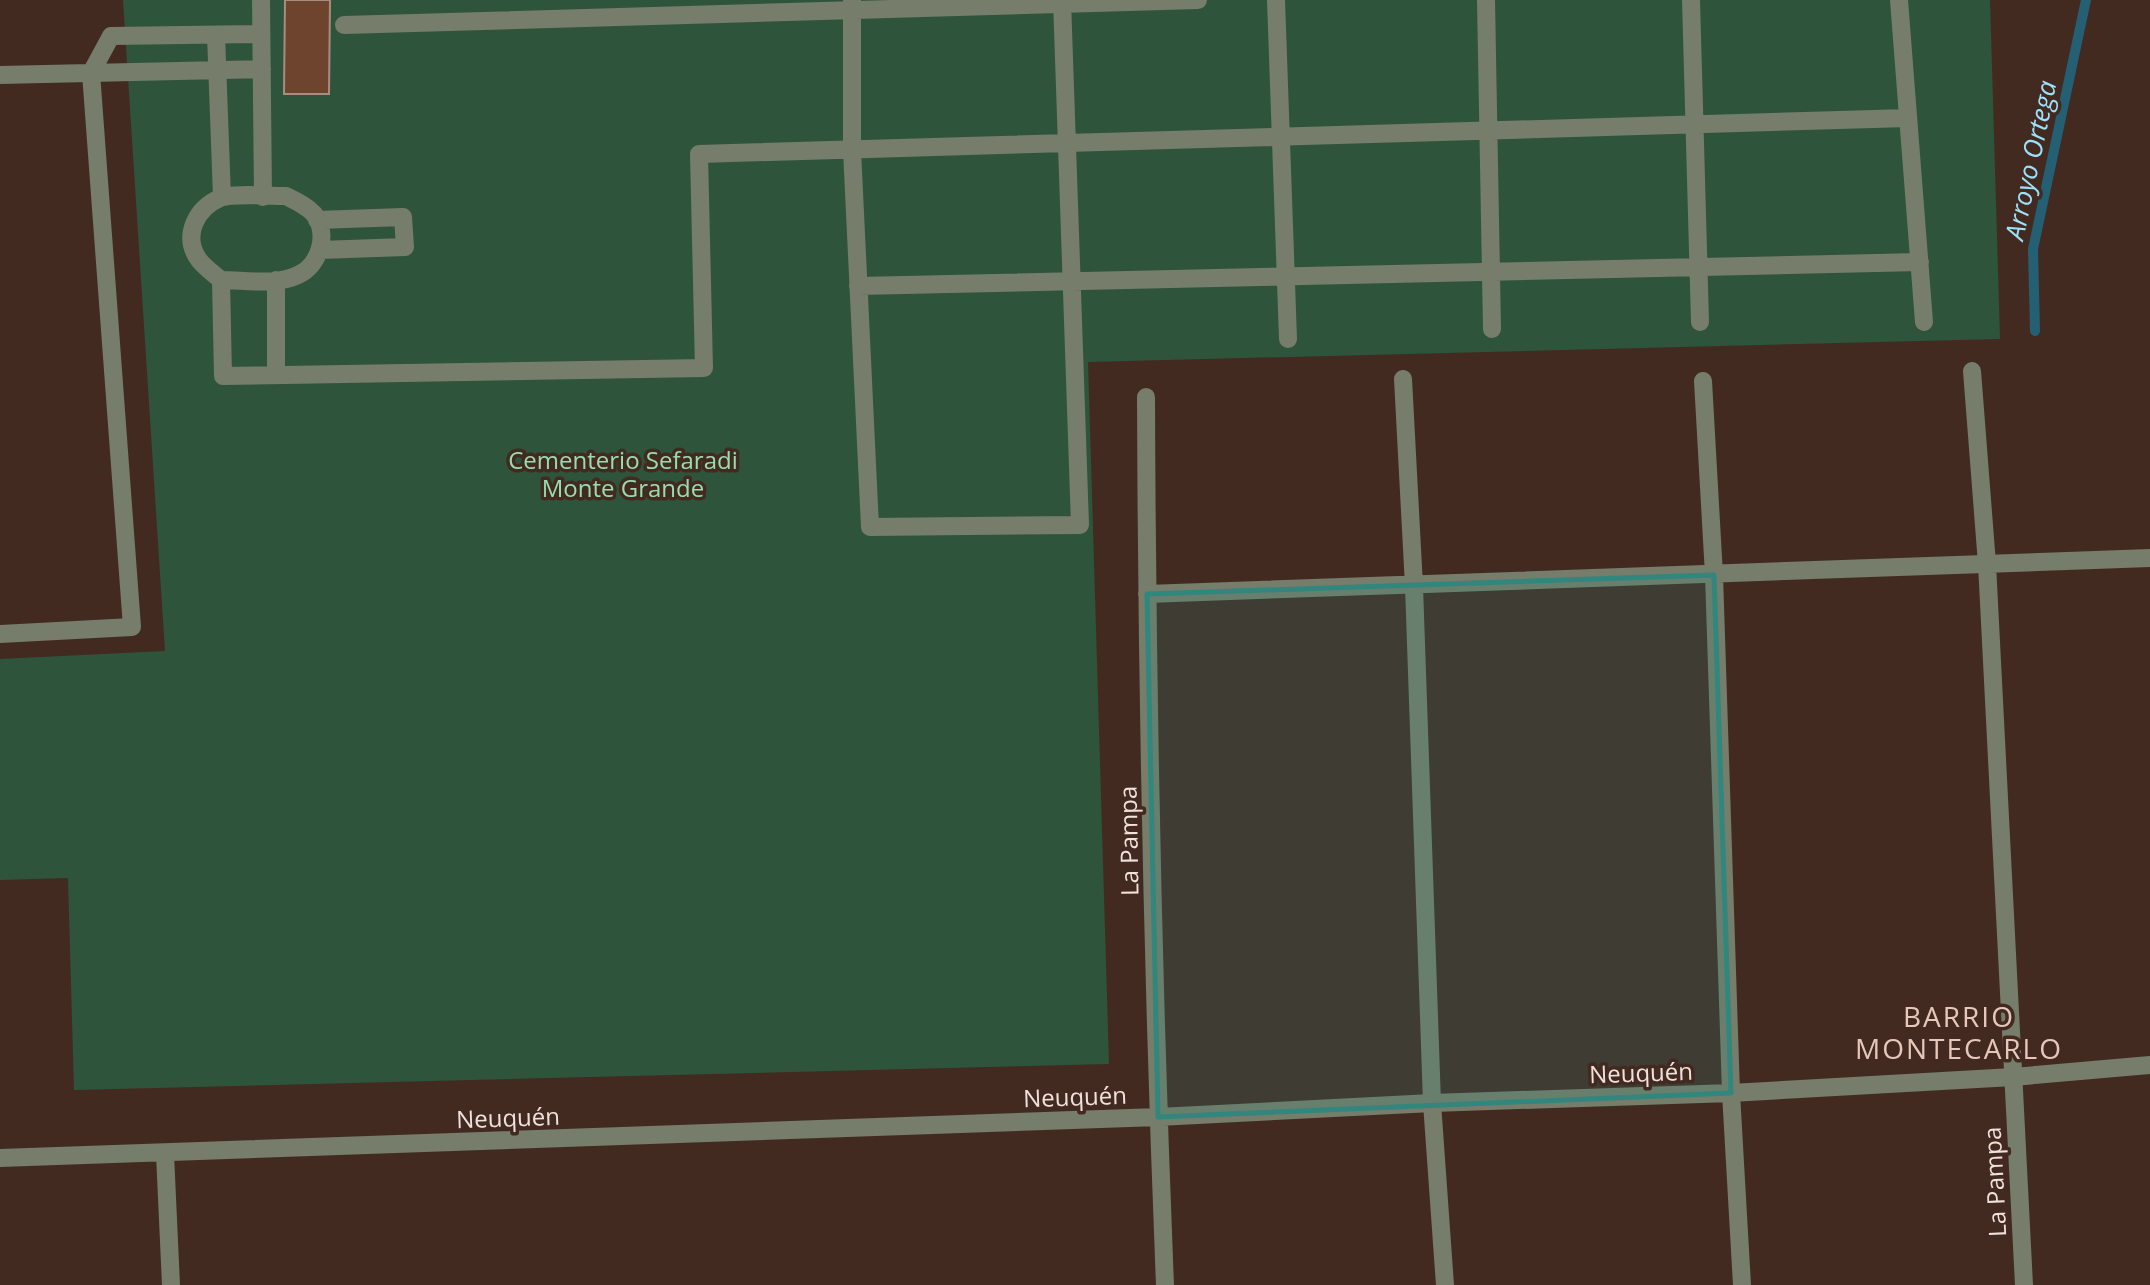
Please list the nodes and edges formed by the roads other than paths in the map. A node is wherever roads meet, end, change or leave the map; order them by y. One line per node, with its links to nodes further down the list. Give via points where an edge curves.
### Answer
1 (261, 0): 10 (street)
2 (1198, 0): 7 (street)
3 (1276, 0): 19 (street)
4 (1486, 0): 18 (street)
5 (1691, 0): 17 (street)
6 (1899, 0): 16 (street)
7 (1062, 2): 8 (street); 20 (street)
8 (852, 5): 9 (street); 21 (street)
9 (344, 25)
10 (261, 34): 11 (street); 12 (street)
11 (216, 35): 13 (street); 14 (street, via 111,36)
12 (262, 69): 13 (street); 23 (street)
13 (217, 70): 14 (street); 22 (street)
14 (91, 73): 15 (street); 48 (street, via 132,627)
15 (0, 75)
16 (1908, 118): 17 (street); 26 (street)
17 (1694, 125): 18 (street); 27 (street)
18 (1489, 131): 19 (street); 28 (street)
19 (1281, 137): 20 (street); 29 (street)
20 (1067, 143): 21 (street); 32 (street)
21 (852, 150): 33 (street); 39 (street, via 699,154 704,368)
22 (222, 197): 23 (street); 30 (street, via 202,209 191,226 196,256)
23 (263, 197): 24 (street, via 286,196)
24 (317, 220): 25 (street); 25 (street, via 404,216 405,247)
25 (320, 250): 31 (street, via 299,275)
26 (1920, 262): 27 (street); 34 (street)
27 (1699, 267): 28 (street); 35 (street)
28 (1491, 272): 29 (street); 36 (street)
29 (1285, 277): 32 (street); 37 (street)
30 (221, 280): 31 (street); 39 (street, via 223,376)
31 (276, 281): 39 (street)
32 (1072, 282): 33 (street); 33 (street, via 1080,525 870,527)
33 (858, 286)
34 (1924, 322)
35 (1700, 323)
36 (1492, 329)
37 (1288, 339)
38 (1972, 371): 44 (street, La Pampa)
39 (276, 375)
40 (1403, 379): 46 (street)
41 (1703, 381): 45 (street)
42 (1146, 397): 47 (street, La Pampa)
43 (2150, 558): 44 (street)
44 (1987, 565): 45 (street); 50 (street, La Pampa)
45 (1714, 575): 46 (street); 51 (street)
46 (1414, 586): 47 (street); 52 (street)
47 (1147, 594): 53 (street, La Pampa)
48 (0, 634)
49 (2150, 1065): 50 (street, Neuquén)
50 (2013, 1077): 51 (street, Neuquén); 60 (street, La Pampa)
51 (1731, 1093): 52 (street, Neuquén); 59 (street)
52 (1432, 1104): 53 (street, Neuquén); 58 (street)
53 (1158, 1117): 54 (street, Neuquén); 57 (street, La Pampa)
54 (165, 1154): 55 (street, Neuquén); 56 (street)
55 (0, 1158)
56 (171, 1285)
57 (1166, 1285)
58 (1445, 1285)
59 (1742, 1285)
60 (2024, 1285)

